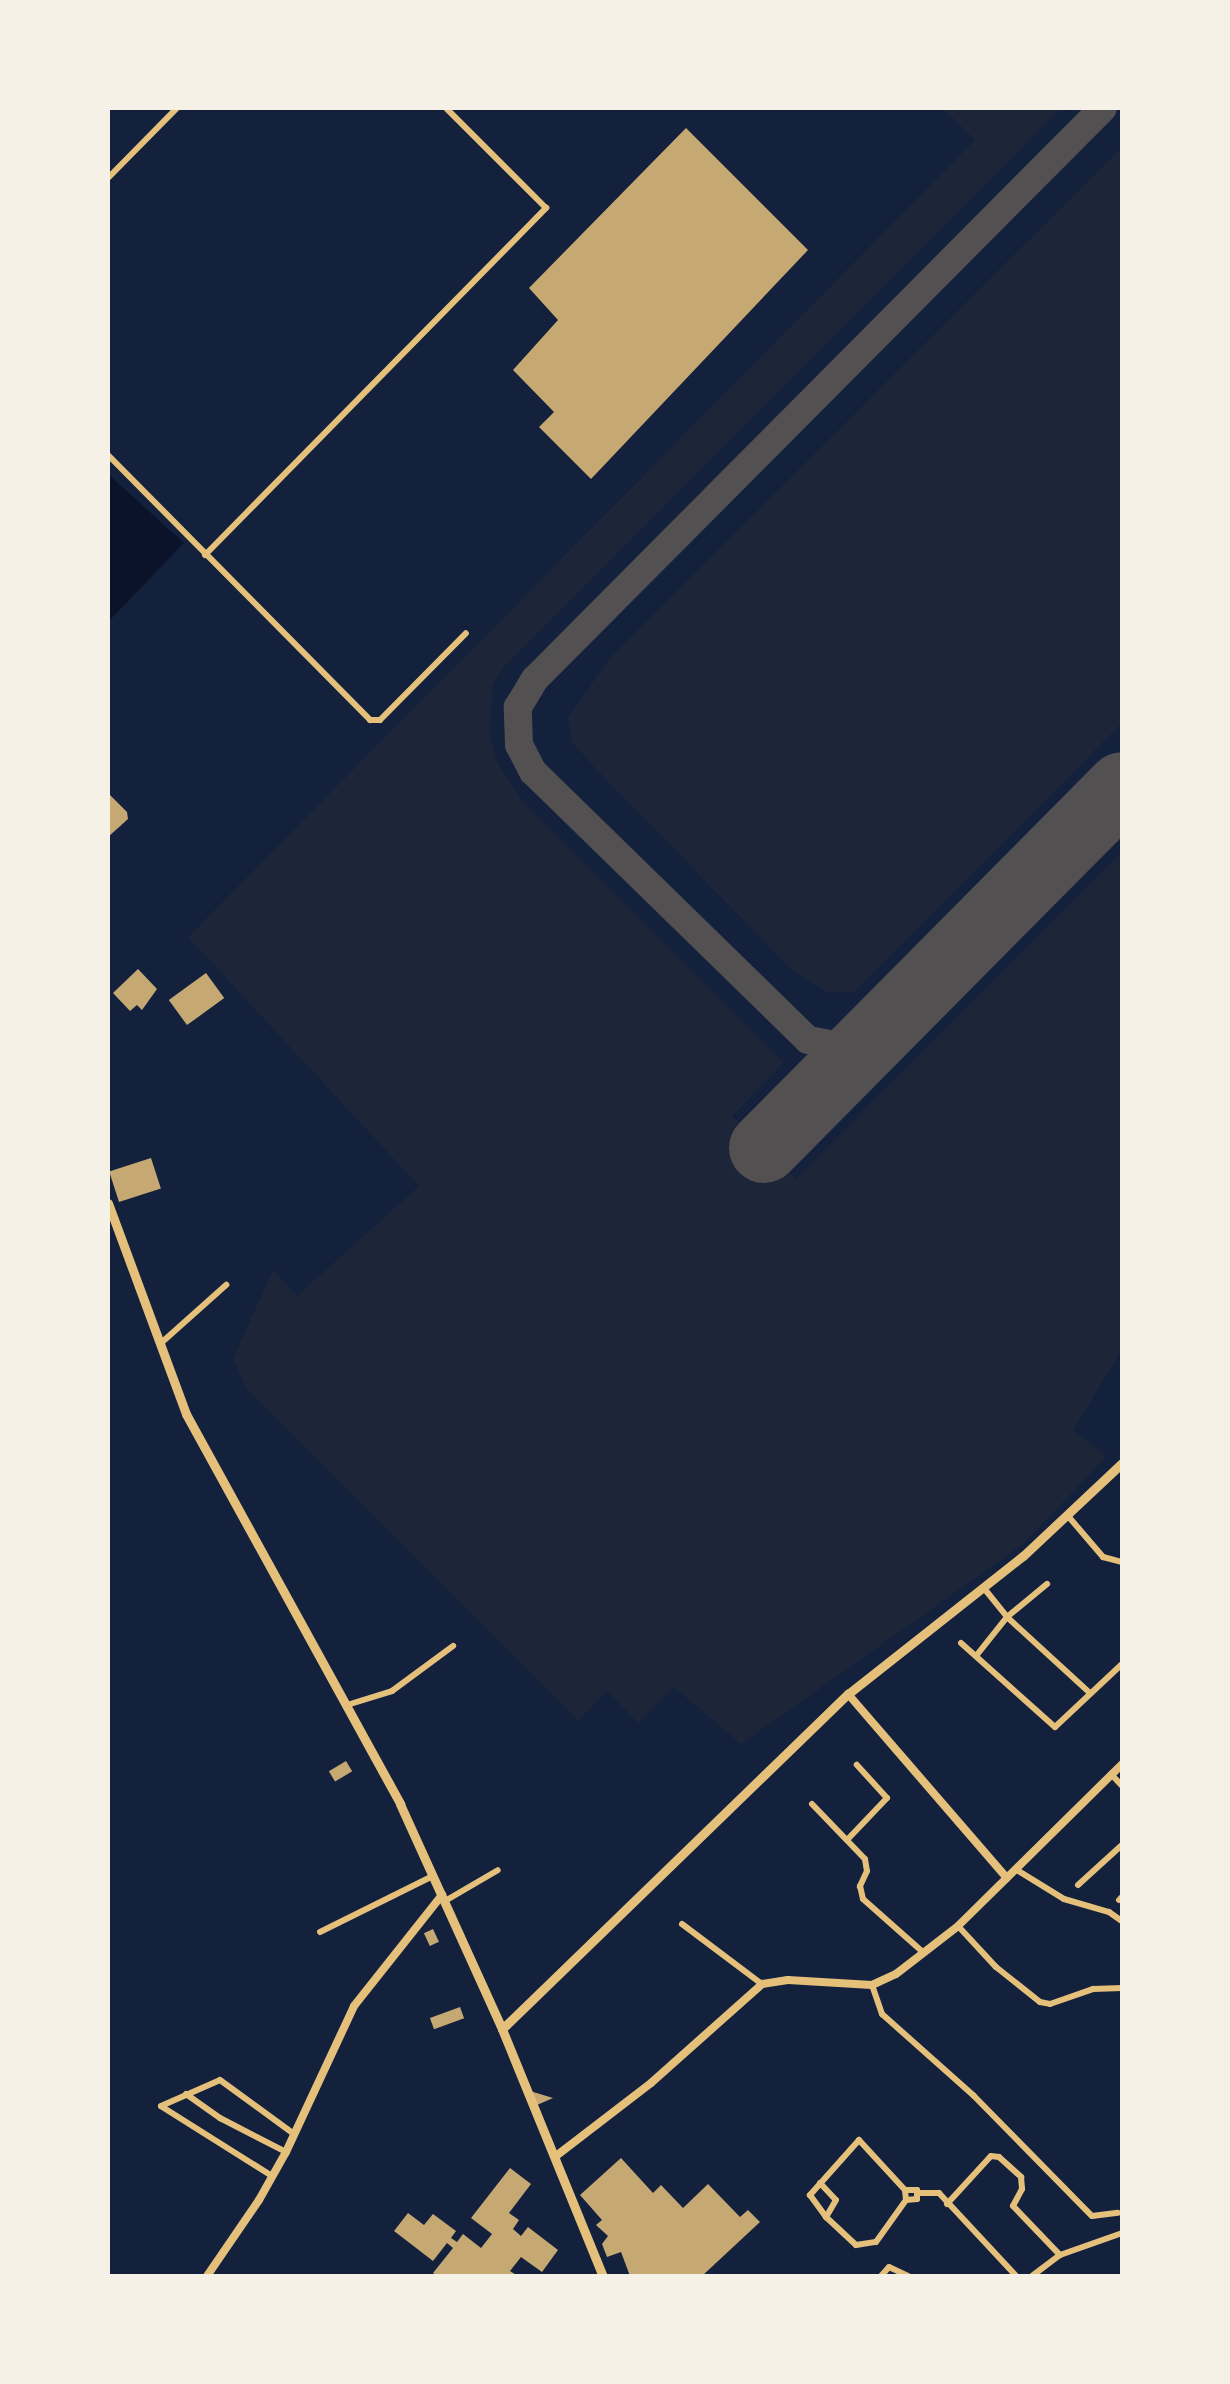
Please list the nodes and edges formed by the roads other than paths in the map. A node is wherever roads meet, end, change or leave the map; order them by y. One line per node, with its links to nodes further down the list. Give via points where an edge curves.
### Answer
1 (177, 108): 3 (street)
2 (446, 108): 5 (street, via 546,208)
3 (108, 178)
4 (108, 455): 5 (street)
5 (206, 555): 6 (street, via 374,722)
6 (466, 632)
7 (108, 1203): 9 (main road)
8 (226, 1285): 9 (street)
9 (159, 1344): 22 (main road, via 220,1484)
10 (1122, 1463): 11 (main road)
11 (1068, 1516): 12 (street, via 1103,1556); 14 (main road)
12 (1122, 1562)
13 (1047, 1584): 15 (street)
14 (983, 1587): 15 (street); 21 (main road)
15 (1007, 1617): 18 (street); 20 (street)
16 (961, 1643): 18 (street)
17 (453, 1646): 22 (street, via 392,1691)
18 (976, 1656): 20 (street, via 1050,1725 1060,1726)
19 (1122, 1664): 20 (street)
20 (1090, 1693)
21 (848, 1694): 33 (street); 44 (main road)
22 (347, 1705): 32 (main road)
23 (1122, 1764): 25 (street)
24 (857, 1765): 28 (street, via 887,1798)
25 (1111, 1774): 26 (street); 31 (street)
26 (1122, 1786)
27 (812, 1804): 28 (street)
28 (847, 1840): 40 (street, via 866,1861 863,1899)
29 (1122, 1845): 34 (street)
30 (498, 1870): 35 (street)
31 (1016, 1870): 33 (street); 36 (street, via 1064,1899)
32 (433, 1876): 35 (main road); 39 (street)
33 (1008, 1878): 38 (street)
34 (1078, 1884)
35 (444, 1898): 44 (main road); 46 (street, via 354,2006)
36 (1122, 1921)
37 (682, 1924): 41 (street)
38 (958, 1926): 40 (street); 43 (street, via 1040,2002)
39 (320, 1932)
40 (924, 1953): 42 (street)
41 (762, 1984): 42 (street); 48 (street)
42 (872, 1984): 55 (street, via 882,2014 1092,2216)
43 (1122, 1988)
44 (502, 2029): 48 (main road)
45 (186, 2094): 46 (street, via 220,2080); 47 (street); 49 (street, via 162,2110)
46 (294, 2134): 47 (street)
47 (286, 2152): 49 (street)
48 (556, 2156): 60 (main road)
49 (272, 2176): 59 (street)
50 (820, 2183): 51 (street, via 859,2140); 56 (street, via 810,2195); 56 (street, via 836,2200)
51 (905, 2190): 52 (street); 53 (street)
52 (919, 2193): 53 (street); 54 (street, via 939,2193)
53 (906, 2200): 56 (street, via 876,2242 856,2245)
54 (947, 2204): 58 (street, via 991,2156 999,2156 1021,2177 1013,2206); 63 (street)
55 (1118, 2213)
56 (826, 2217)
57 (1122, 2233): 58 (street)
58 (1060, 2255): 64 (street)
59 (207, 2276)
60 (603, 2276)
61 (880, 2276): 62 (street, via 889,2267)
62 (908, 2276)
63 (1016, 2276)
64 (1032, 2276)

